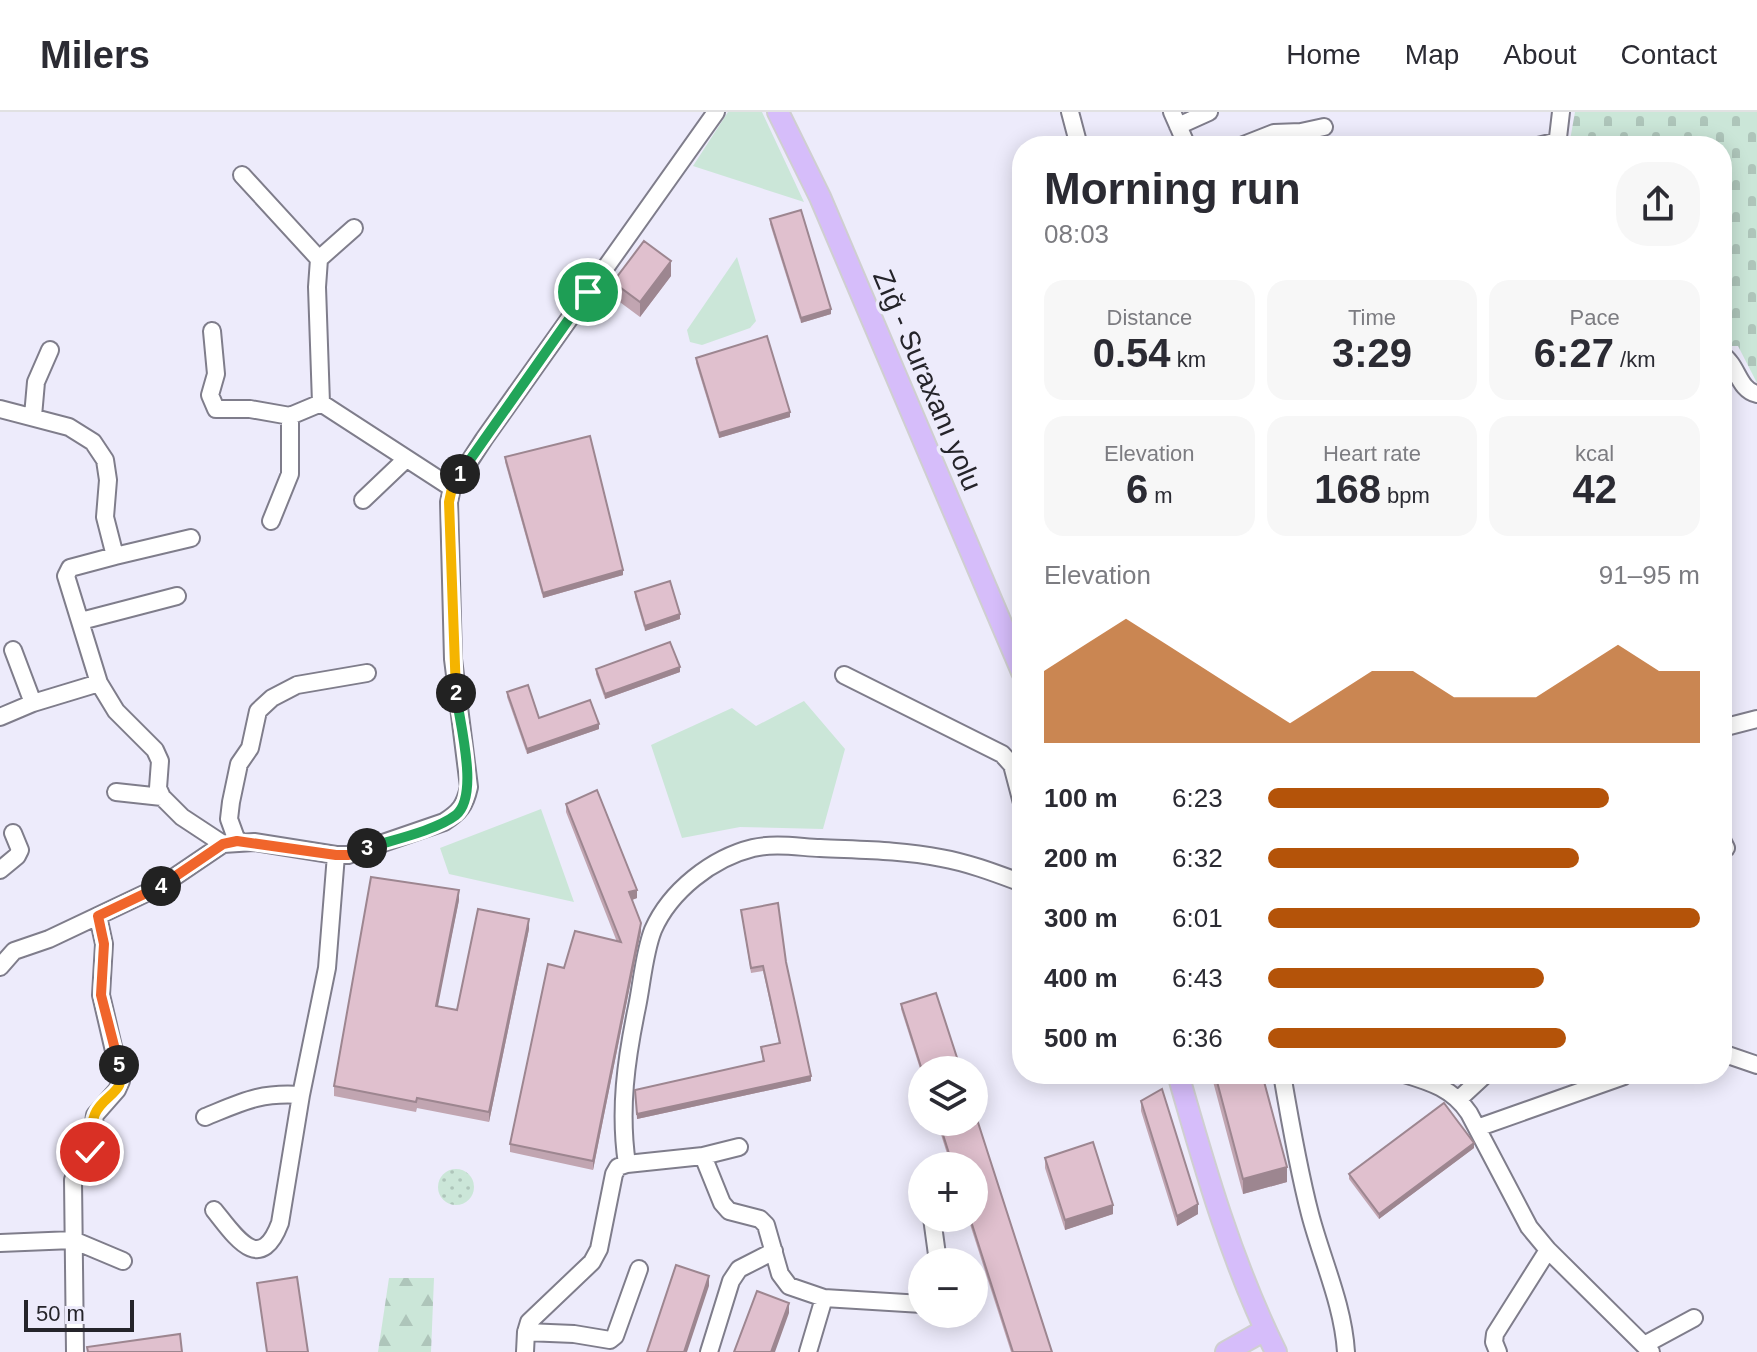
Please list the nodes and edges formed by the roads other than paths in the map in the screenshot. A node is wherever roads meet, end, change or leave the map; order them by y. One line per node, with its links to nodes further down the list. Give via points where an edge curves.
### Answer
1 (716, 112): 23 (street)
2 (778, 112): 30 (main road, Zığ - Suraxanı yolu, via 820,197)
3 (1070, 112): 8 (street)
4 (1209, 112): 6 (street)
5 (1561, 112): 10 (street)
6 (1175, 119)
7 (1324, 127): 9 (street)
8 (1076, 136)
9 (1266, 136)
10 (1559, 136)
11 (242, 175): 13 (street)
12 (354, 228): 13 (street)
13 (319, 259): 18 (street)
14 (212, 331): 21 (street, via 216,374 210,395 216,409)
15 (50, 350): 20 (street, via 36,382)
16 (1732, 363): 17 (street, via 1745,388)
17 (1757, 394)
18 (321, 403): 21 (street); 22 (street)
19 (0, 409): 20 (street)
20 (33, 416): 27 (street, via 69,427 93,442 105,460 105,517)
21 (290, 416): 25 (street, via 290,474)
22 (405, 460): 23 (street); 24 (street)
23 (452, 488): 44 (street, via 453,659 469,787 465,804 444,822)
24 (363, 500)
25 (271, 521)
26 (191, 538): 27 (street)
27 (115, 556): 29 (street, via 70,568 66,576)
28 (177, 596): 29 (street)
29 (81, 621): 34 (street)
30 (1012, 648)
31 (13, 650): 35 (street)
32 (367, 673): 43 (street, via 297,685 258,711 250,748 239,764)
33 (844, 675): 39 (street, via 1002,754)
34 (99, 683): 35 (street); 41 (street, via 116,711 155,750)
35 (33, 703): 36 (street)
36 (0, 717)
37 (1757, 719): 38 (street)
38 (1732, 725)
39 (1012, 765)
40 (116, 792): 41 (street)
41 (162, 797): 43 (street, via 182,817)
42 (13, 833): 45 (street, via 20,850)
43 (230, 842): 44 (street); 47 (street, via 161,886)
44 (336, 855): 56 (street, via 327,968)
45 (0, 870)
46 (1012, 879): 62 (street, via 940,857 870,850 769,846 736,853 709,867 686,885 653,932 626,1064)
47 (98, 916): 48 (street, via 14,951); 64 (street, via 104,944 101,995 121,1081 95,1115 90,1152 73,1180)
48 (0, 967)
49 (1732, 1056): 50 (street)
50 (1757, 1065)
51 (1181, 1084): 73 (main road, via 1226,1233)
52 (1284, 1084): 82 (street)
53 (1433, 1084): 57 (street)
54 (1475, 1084): 57 (street)
55 (1601, 1084): 59 (street)
56 (301, 1095): 58 (street, via 271,1093); 63 (street, via 274,1240 252,1250)
57 (1459, 1099): 59 (street)
58 (205, 1117)
59 (1477, 1128): 66 (street, via 1520,1212)
60 (739, 1147): 61 (street)
61 (703, 1156): 62 (street); 67 (street, via 722,1203 729,1211 760,1219)
62 (627, 1164): 74 (street, via 614,1174 592,1262 536,1313)
63 (214, 1210)
64 (73, 1240): 65 (street); 68 (street); 76 (street)
65 (0, 1243)
66 (1548, 1250): 75 (street); 83 (street, via 1495,1334)
67 (774, 1251): 70 (street, via 789,1286); 78 (street, via 739,1269 731,1281)
68 (123, 1261)
69 (639, 1269): 74 (street, via 610,1340)
70 (824, 1298): 71 (street); 79 (street)
71 (908, 1303)
72 (1694, 1318): 75 (street)
73 (1265, 1330): 80 (main road); 81 (main road)
74 (526, 1332): 77 (street)
75 (1648, 1348)
76 (75, 1352)
77 (525, 1352)
78 (709, 1352)
79 (808, 1352)
80 (1226, 1352)
81 (1276, 1352)
82 (1346, 1352)
83 (1498, 1352)

